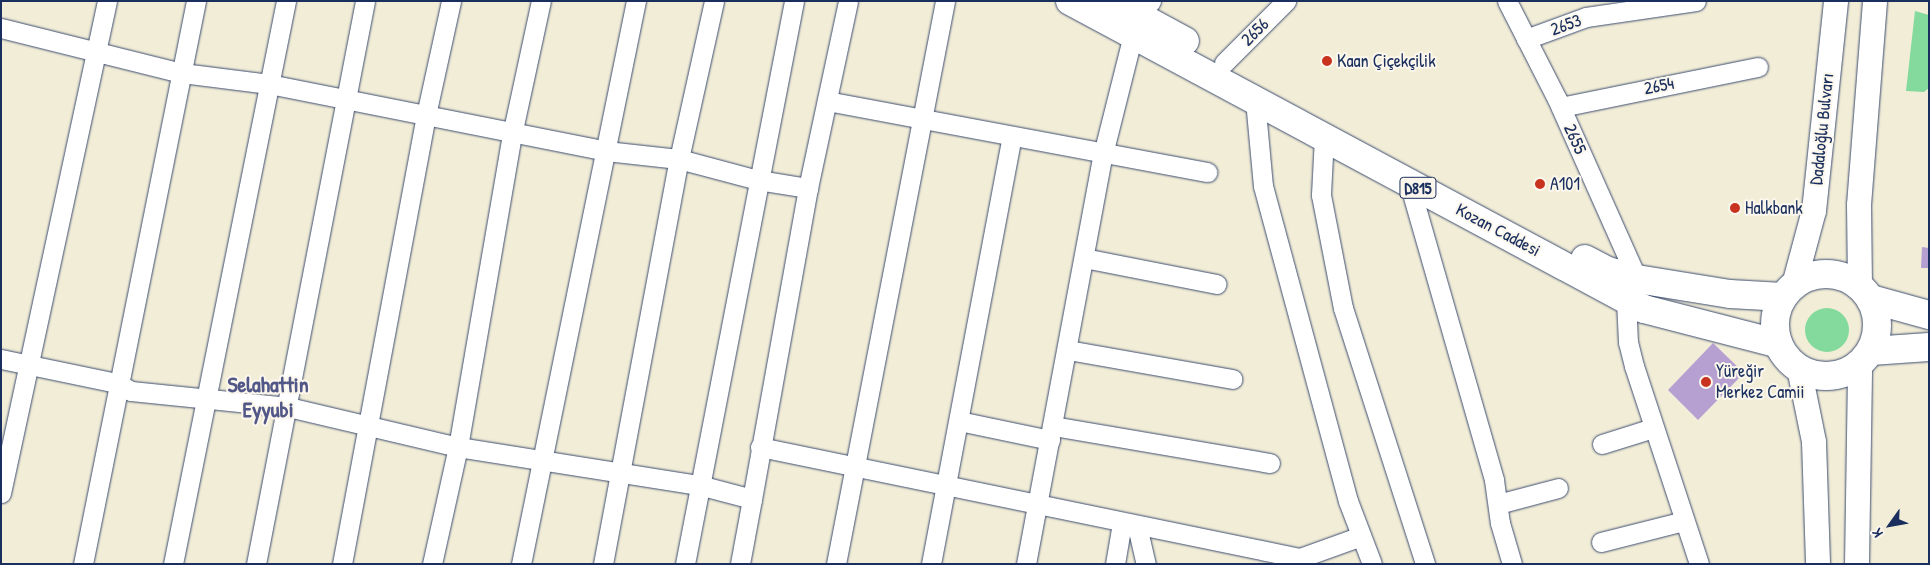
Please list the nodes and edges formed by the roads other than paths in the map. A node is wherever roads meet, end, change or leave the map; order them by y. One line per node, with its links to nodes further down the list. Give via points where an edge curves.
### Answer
1 (107, 1): 22 (street)
2 (196, 1): 25 (street)
3 (286, 1): 26 (street)
4 (365, 1): 27 (street)
5 (451, 1): 31 (street)
6 (541, 1): 33 (street)
7 (636, 1): 36 (street)
8 (714, 1): 38 (street)
9 (794, 1): 40 (street)
10 (848, 1): 29 (street)
11 (944, 1): 32 (street)
12 (1070, 1): 19 (highway, Kozan Caddesi / D815)
13 (1111, 1): 19 (highway, Kozan Caddesi / D815)
14 (1286, 1): 23 (street, 2656)
15 (1507, 1): 21 (street, 2655)
16 (1696, 1): 21 (street, 2653, via 1586,17)
17 (1836, 1): 46 (main road, Dadaloğlu Bulvarı, via 1814,212)
18 (1875, 1): 47 (main road, via 1859,205)
19 (1141, 17): 23 (highway, Kozan Caddesi / D815); 28 (highway, Kozan Caddesi / D815); 37 (street)
20 (1, 28): 22 (street)
21 (1526, 39): 30 (street, 2655)
22 (96, 52): 25 (street); 54 (street)
23 (1224, 63): 45 (highway, Kozan Caddesi / D815, via 1608,271)
24 (1758, 67): 30 (street, 2654)
25 (182, 73): 26 (street); 57 (street)
26 (269, 84): 27 (street); 58 (street)
27 (345, 99): 31 (street); 59 (street)
28 (1255, 100): 35 (highway, Kozan Caddesi / D815); 80 (street, via 1263,186 1343,482)
29 (827, 101): 32 (street); 42 (street)
30 (1561, 107): 45 (street, 2655)
31 (426, 115): 33 (street); 61 (street)
32 (922, 117): 34 (street); 69 (street)
33 (513, 130): 36 (street); 65 (street)
34 (1012, 137): 37 (street); 60 (street)
35 (1324, 137): 41 (highway, Kozan Caddesi / D815); 97 (street, via 1322,195 1343,308)
36 (606, 151): 38 (street); 67 (street)
37 (1103, 154): 39 (street); 43 (street)
38 (679, 159): 40 (street); 70 (street)
39 (1207, 172)
40 (758, 180): 42 (street); 72 (street)
41 (1409, 182): 45 (highway, Kozan Caddesi / D815); 77 (street, via 1494,480)
42 (808, 188): 66 (street)
43 (1084, 258): 44 (street); 51 (street)
44 (1216, 284)
45 (1631, 290): 46 (highway, Kozan Caddesi / D815, via 1730,294); 49 (highway, Kozan Caddesi / D815, via 1644,309); 62 (street, via 1628,342)
46 (1788, 291): 47 (highway, via 1809,276 1827,273 1844,276); 49 (highway, via 1777,312 1775,328)
47 (1865, 292): 48 (highway); 52 (highway, via 1877,316 1877,334)
48 (1929, 315)
49 (1779, 344): 55 (highway, via 1787,358)
50 (1929, 348): 52 (highway)
51 (1068, 350): 56 (street); 63 (street)
52 (1865, 358): 55 (highway, via 1830,376 1814,375); 101 (main road)
53 (1, 359): 54 (street)
54 (29, 366): 57 (street); 74 (street)
55 (1799, 368): 100 (main road, via 1814,442)
56 (1232, 379)
57 (117, 383): 58 (street, via 131,391); 82 (street)
58 (206, 399): 59 (street); 83 (street)
59 (288, 408): 61 (street); 84 (street)
60 (959, 422): 63 (street); 71 (street)
61 (368, 428): 65 (street); 85 (street)
62 (1653, 428): 64 (street); 78 (street)
63 (1052, 433): 68 (street); 76 (street)
64 (1602, 444)
65 (458, 447): 67 (street); 86 (street)
66 (760, 447): 69 (street); 75 (street)
67 (542, 462): 70 (street); 87 (street)
68 (1270, 463)
69 (856, 467): 71 (street); 91 (street)
70 (621, 474): 72 (street); 88 (street)
71 (946, 484): 76 (street); 92 (street)
72 (699, 485): 75 (street); 89 (street)
73 (1558, 488): 77 (street)
74 (1, 493)
75 (752, 499): 90 (street)
76 (1037, 504): 79 (street); 93 (street)
77 (1498, 504): 98 (street)
78 (1684, 521): 81 (street); 99 (street)
79 (1130, 524): 80 (street, via 1300,558); 94 (street); 95 (street)
80 (1361, 536): 96 (street)
81 (1601, 542)
82 (83, 564)
83 (173, 564)
84 (256, 564)
85 (342, 564)
86 (432, 564)
87 (521, 564)
88 (602, 564)
89 (684, 564)
90 (740, 564)
91 (836, 564)
92 (931, 564)
93 (1026, 564)
94 (1115, 564)
95 (1146, 564)
96 (1372, 564)
97 (1425, 564)
98 (1512, 564)
99 (1700, 564)
100 (1818, 564)
101 (1857, 564)

